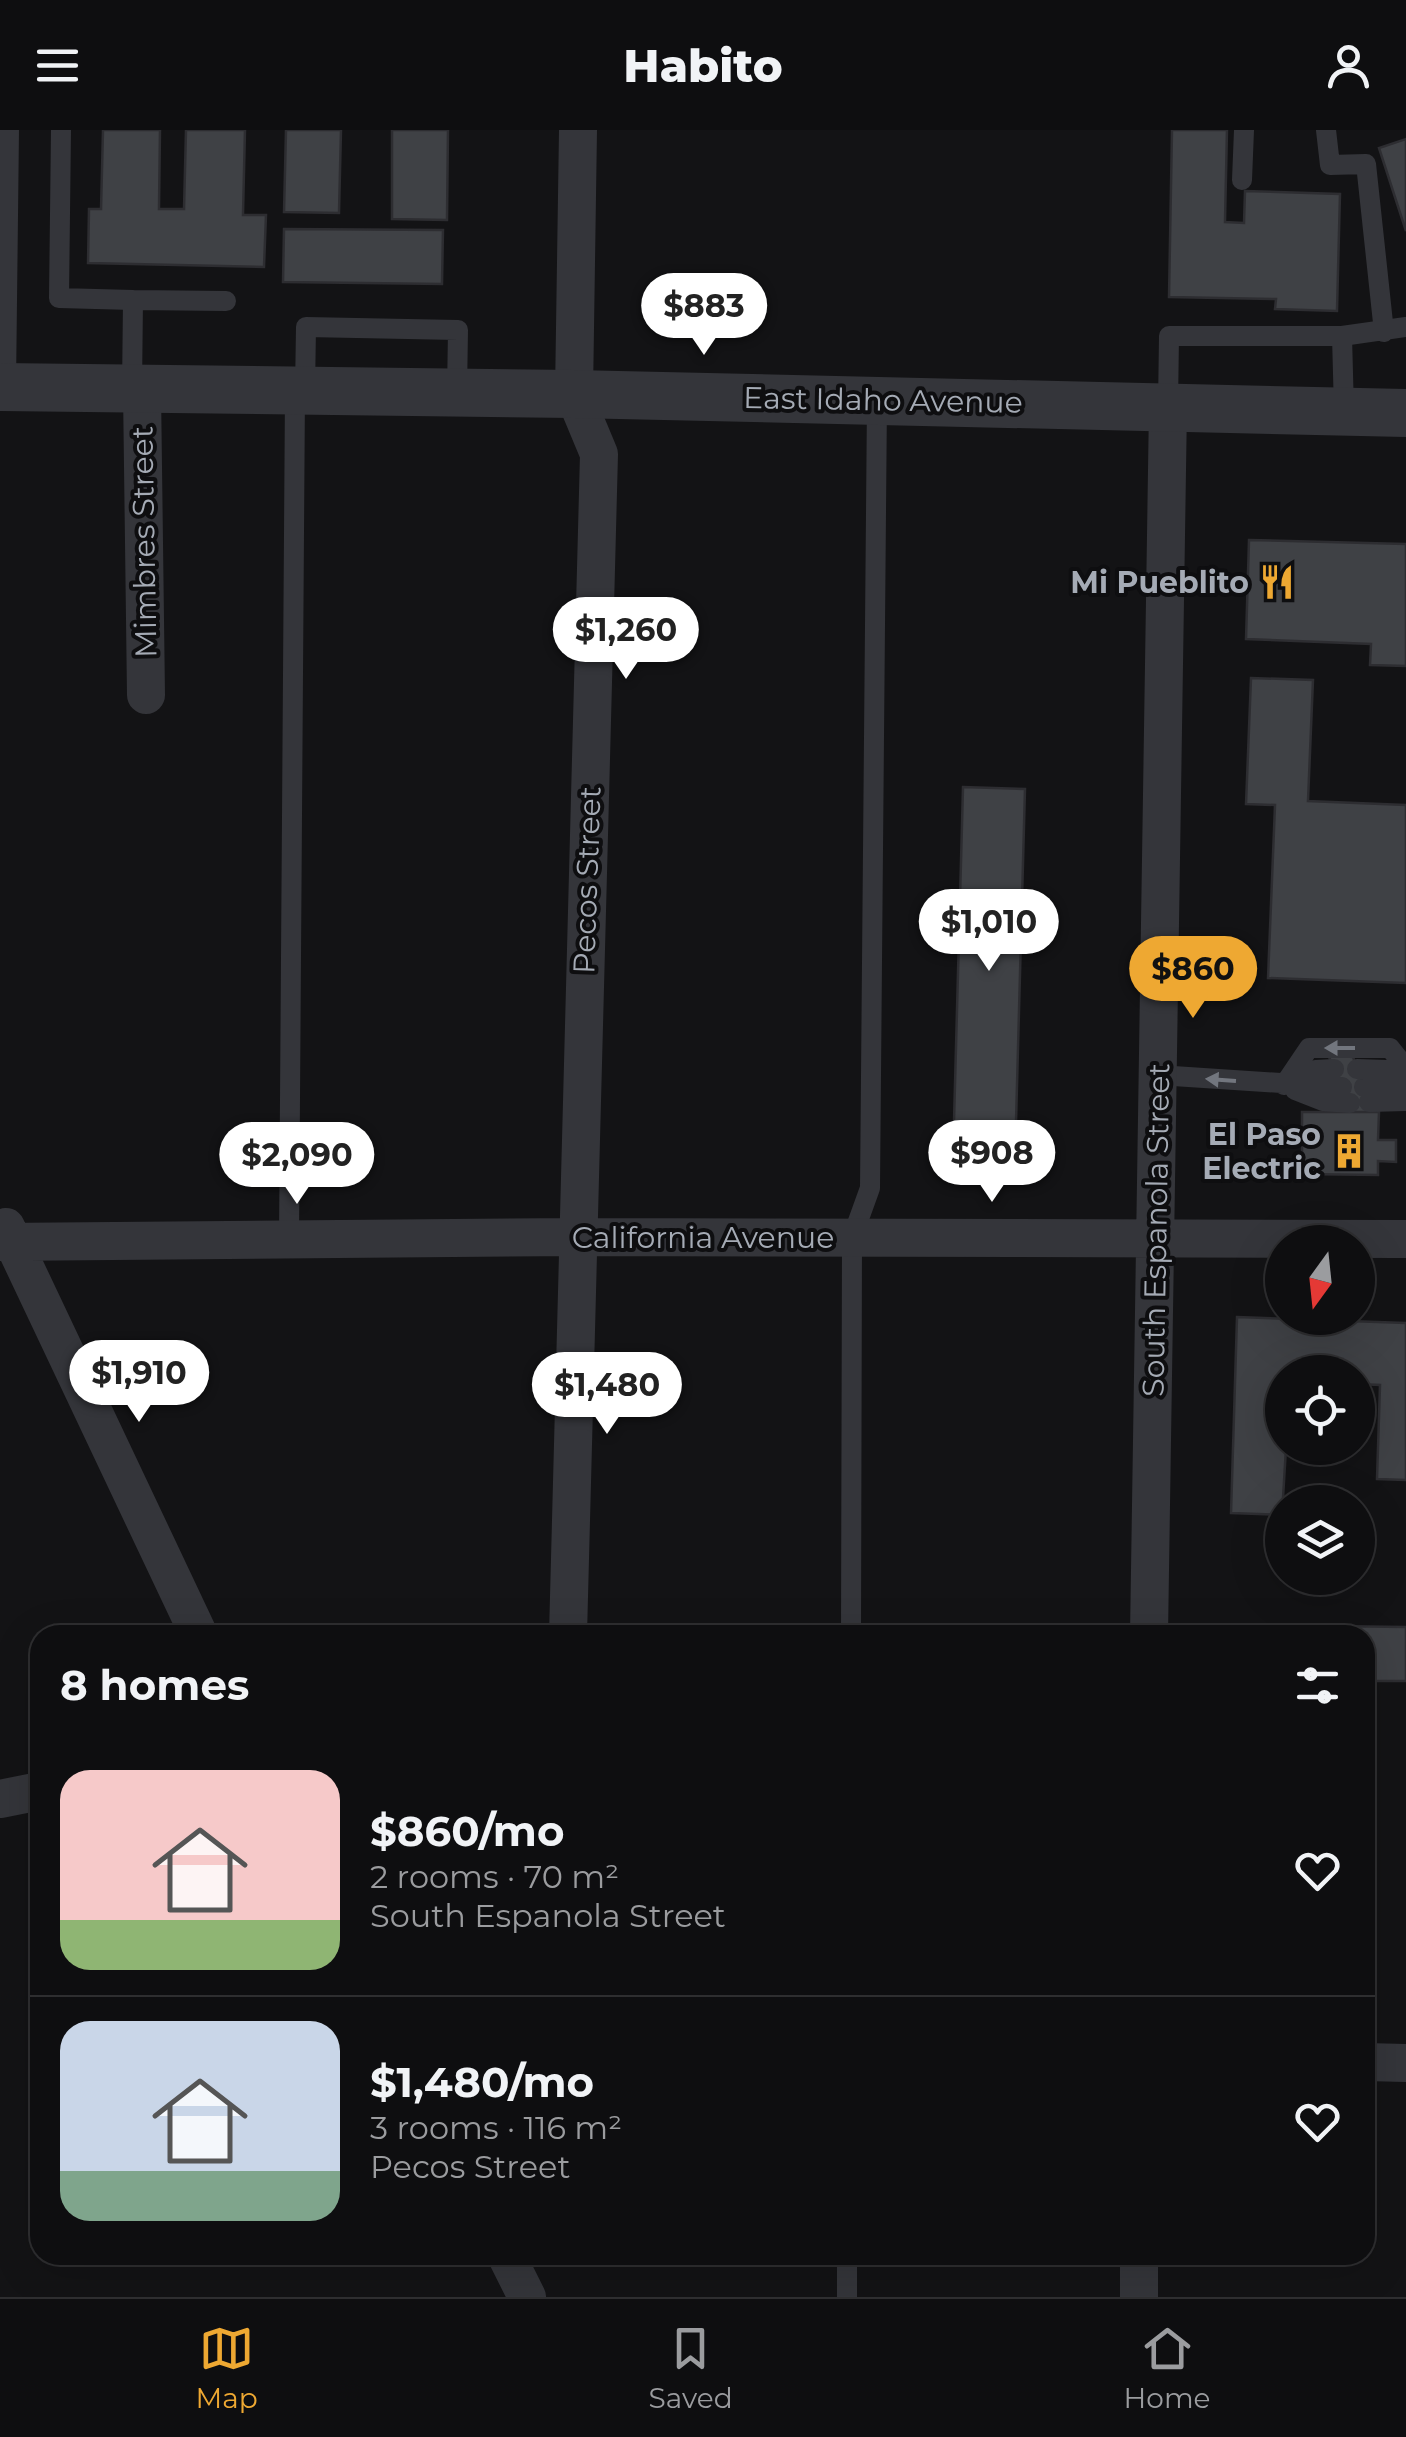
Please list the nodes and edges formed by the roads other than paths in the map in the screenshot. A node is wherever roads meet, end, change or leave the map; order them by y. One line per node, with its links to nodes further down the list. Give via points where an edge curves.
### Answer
1 (9, 130): 12 (lane)
2 (61, 130): 7 (lane, via 59,298)
3 (578, 130): 16 (street, Pecos Street)
4 (1244, 130): 6 (lane)
5 (1326, 130): 10 (lane, via 1330,165 1366,164)
6 (1242, 180)
7 (133, 300): 8 (lane); 13 (lane)
8 (226, 301)
9 (1406, 327): 10 (lane)
10 (1384, 332): 11 (lane)
11 (1342, 336): 18 (lane, via 1169,336); 19 (lane)
12 (3, 387): 13 (street, East Idaho Avenue)
13 (137, 390): 14 (street, East Idaho Avenue); 21 (street, Mimbres Street)
14 (300, 391): 15 (street, East Idaho Avenue); 15 (lane, via 306,327 458,330); 32 (lane)
15 (457, 392): 16 (street, East Idaho Avenue)
16 (574, 394): 17 (street, East Idaho Avenue); 29 (street, Pecos Street, via 599,454)
17 (877, 400): 18 (street, East Idaho Avenue); 30 (lane, via 870,1188)
18 (1168, 406): 19 (street, East Idaho Avenue); 23 (street, South Espanola Street)
19 (1344, 411): 20 (street, East Idaho Avenue)
20 (1406, 413)
21 (146, 694)
22 (1406, 1068): 25 (lane, one-way to 25, via 1390,1048 1309,1048)
23 (1158, 1076): 25 (lane, one-way to 23); 31 (street, South Espanola Street)
24 (1406, 1082): 26 (lane)
25 (1284, 1085): 26 (lane, via 1316,1070); 26 (lane, via 1323,1102)
26 (1353, 1086): 27 (lane)
27 (1406, 1101)
28 (5, 1234): 32 (street, California Avenue); 34 (street)
29 (578, 1236): 30 (street, California Avenue); 32 (street, California Avenue); 35 (street, Pecos Street)
30 (852, 1238): 31 (street, California Avenue); 36 (lane)
31 (1156, 1239): 33 (street, California Avenue); 37 (street, South Espanola Street)
32 (289, 1240)
33 (1406, 1240)
34 (194, 1625)
35 (568, 1625)
36 (851, 1625)
37 (1149, 1625)
38 (30, 1793): 39 (street)
39 (0, 1799)
40 (1375, 2062): 41 (street)
41 (1406, 2064)
42 (511, 2265): 45 (street)
43 (847, 2265): 46 (lane)
44 (1140, 2265): 47 (street)
45 (526, 2297)
46 (846, 2297)
47 (1139, 2297)

